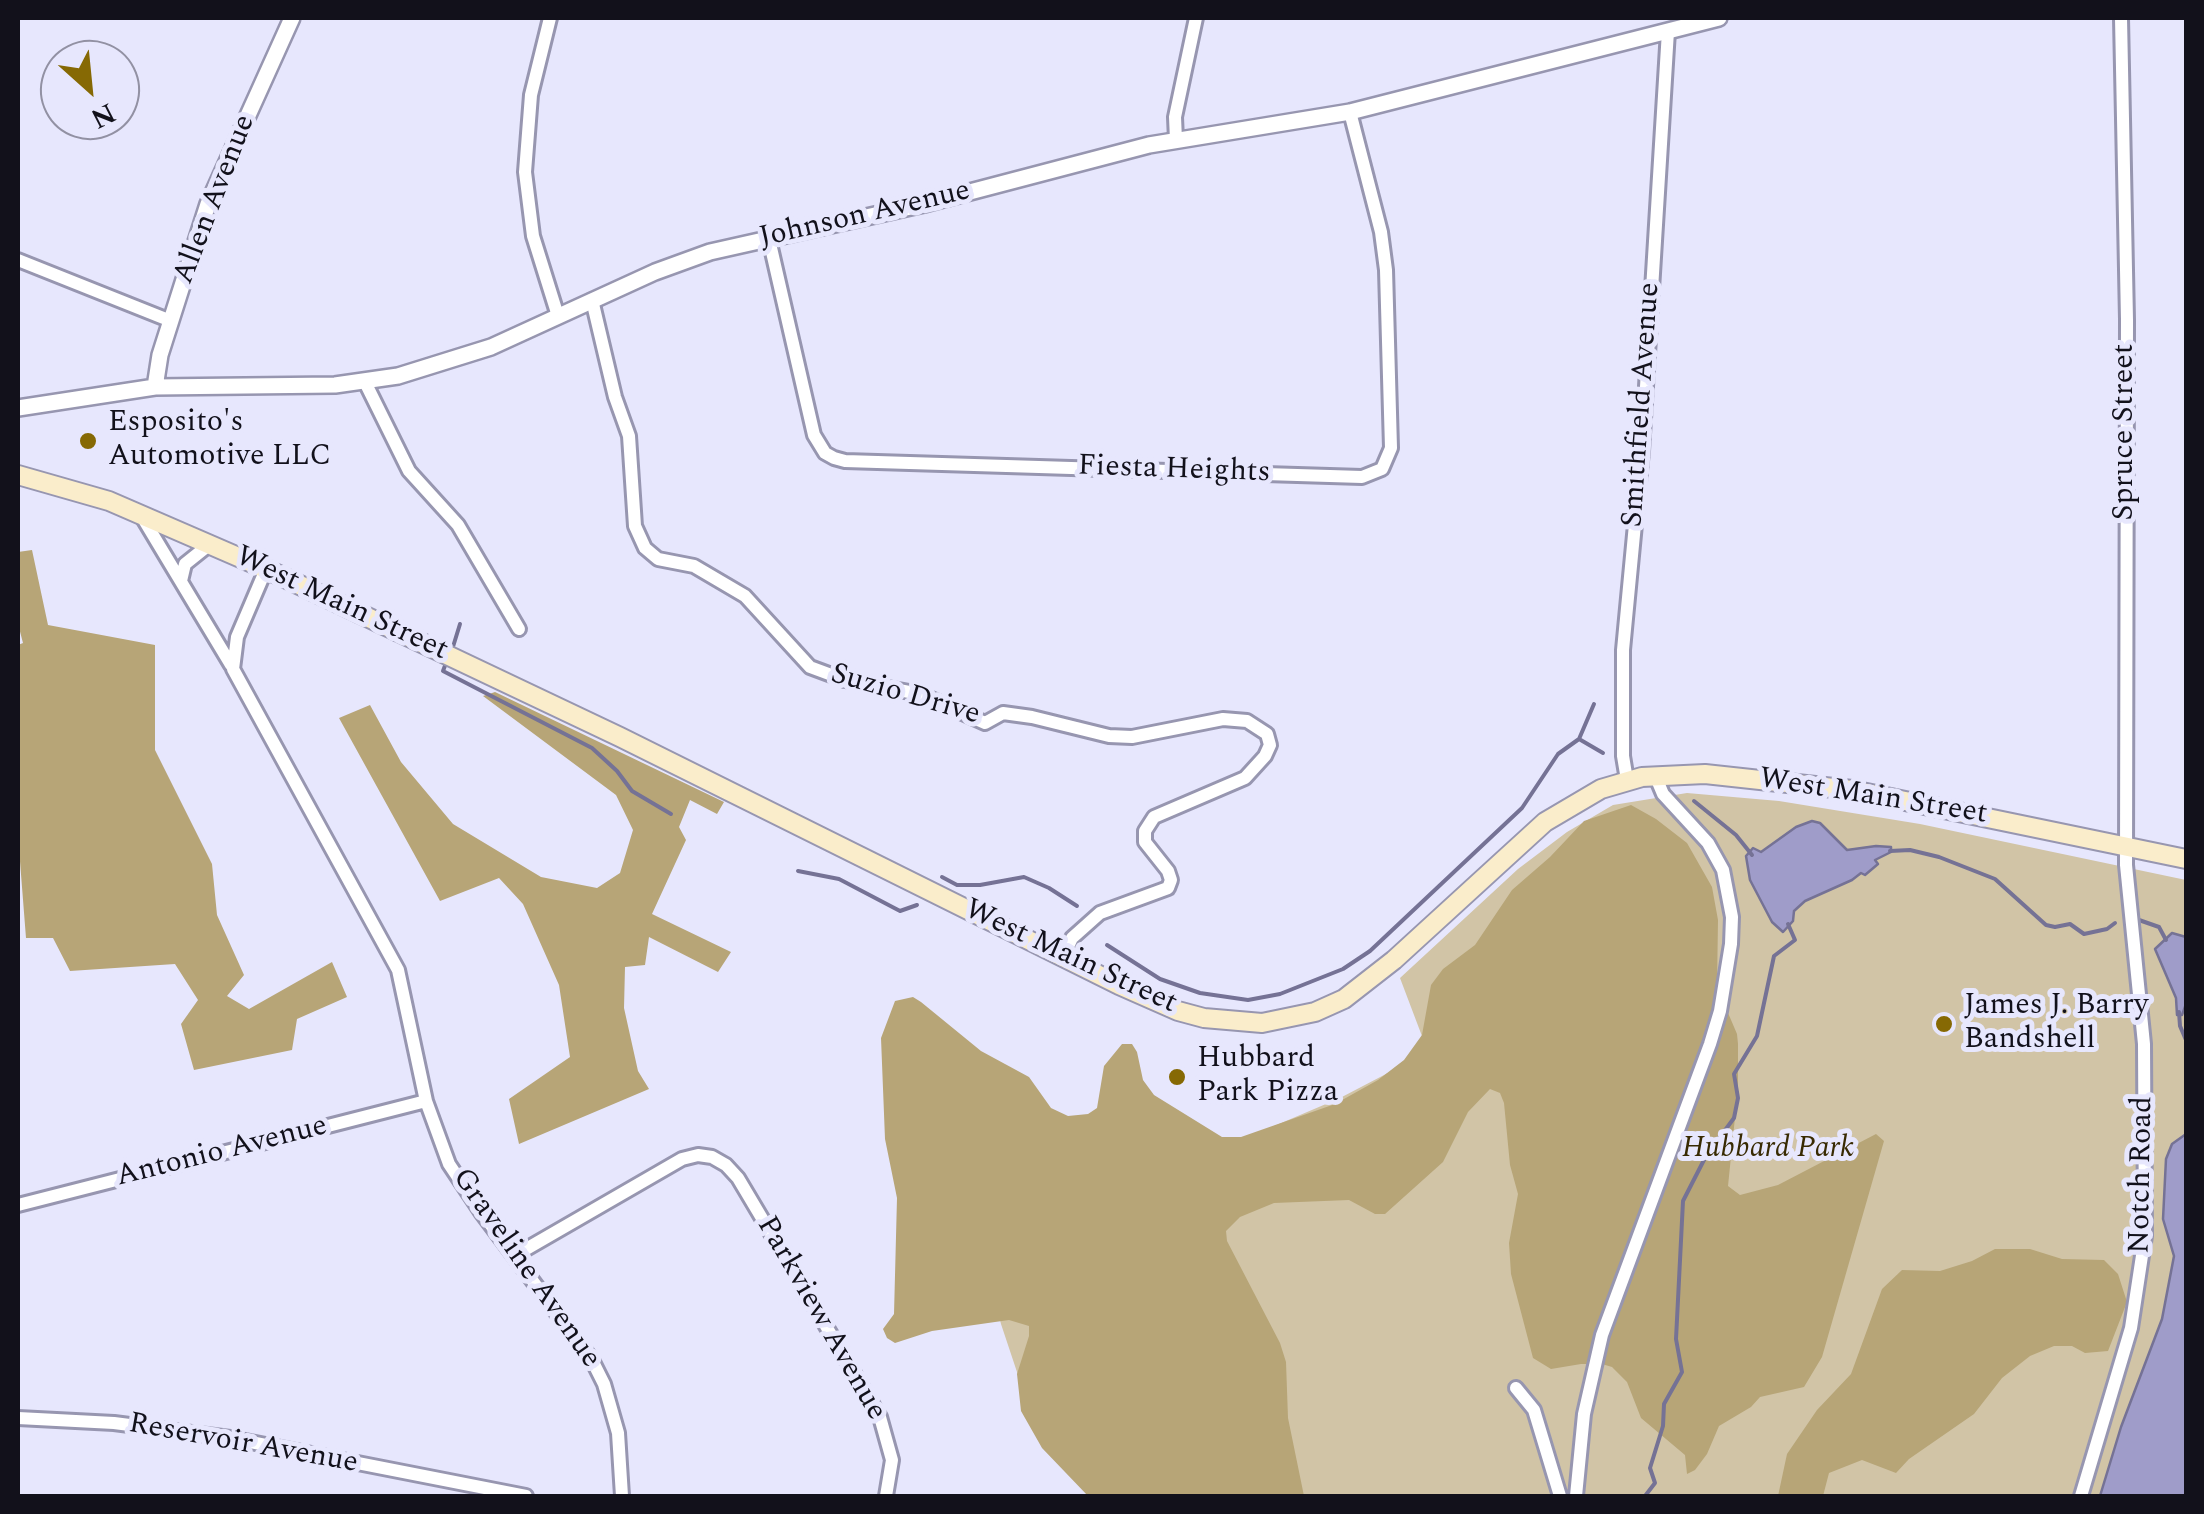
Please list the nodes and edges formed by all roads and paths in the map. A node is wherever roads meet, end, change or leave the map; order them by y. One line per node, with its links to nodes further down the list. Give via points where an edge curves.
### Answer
1 (292, 18): 13 (street, Allen Avenue, via 208,204)
2 (550, 18): 12 (street, via 531,95 526,172 533,236)
3 (1196, 18): 8 (street)
4 (1720, 18): 6 (street, Johnson Avenue)
5 (2122, 18): 26 (street, Spruce Street)
6 (1668, 31): 7 (street, Johnson Avenue); 25 (street, Smithfield Avenue, via 1623,650)
7 (1350, 112): 8 (street, Johnson Avenue); 9 (street, Fiesta Heights, via 1386,270 1391,448 1374,474 834,458 814,436)
8 (1176, 140): 9 (street, Johnson Avenue)
9 (769, 239): 11 (street, Johnson Avenue, via 695,256)
10 (18, 260): 13 (street)
11 (592, 300): 12 (street, Johnson Avenue); 28 (street, Suzio Drive, via 628,436 635,526 646,548 727,582 810,667 920,694 985,723 1003,713 1132,737 1223,719 1248,721 1267,734 1270,745 1254,771 1154,817 1145,831 1145,842 1168,871 1168,888 1100,914 1072,938)
12 (558, 316): 14 (street, Johnson Avenue, via 466,357)
13 (171, 321): 15 (street, Allen Avenue)
14 (365, 382): 15 (street, Johnson Avenue); 22 (street, via 409,472 458,525)
15 (155, 387): 16 (street, Johnson Avenue)
16 (18, 408)
17 (18, 475): 18 (main road, West Main Street)
18 (140, 513): 19 (main road, West Main Street); 21 (street, Graveline Avenue)
19 (210, 544): 20 (main road, West Main Street); 21 (street, via 186,564)
20 (266, 569): 23 (street, via 236,638); 28 (main road, West Main Street)
21 (180, 581): 23 (street, Graveline Avenue)
22 (518, 629)
23 (233, 668): 29 (street, Graveline Avenue, via 398,970)
24 (1655, 775): 25 (main road, West Main Street); 26 (main road, West Main Street, via 1834,787); 38 (street, via 1723,870 1732,944 1710,1044 1599,1349)
25 (1628, 780): 28 (main road, West Main Street, via 1545,822 1369,982 1315,1012 1262,1023 1204,1018)
26 (2128, 847): 27 (main road, West Main Street); 39 (street, Notch Road, via 2146,1078 2145,1236 2131,1328)
27 (2186, 860)
28 (1062, 957)
29 (426, 1101): 30 (street, Antonio Avenue); 31 (street, Graveline Avenue, via 449,1164)
30 (18, 1204)
31 (514, 1256): 35 (street, Graveline Avenue, via 604,1384 618,1433); 36 (street, Parkview Avenue, via 682,1159 698,1155 726,1165 880,1417 892,1460)
32 (1516, 1388): 37 (street, via 1534,1410)
33 (18, 1418): 34 (street, Reservoir Avenue, via 230,1438)
34 (526, 1496)
35 (622, 1496)
36 (886, 1496)
37 (1560, 1496)
38 (1576, 1496)
39 (2082, 1496)

